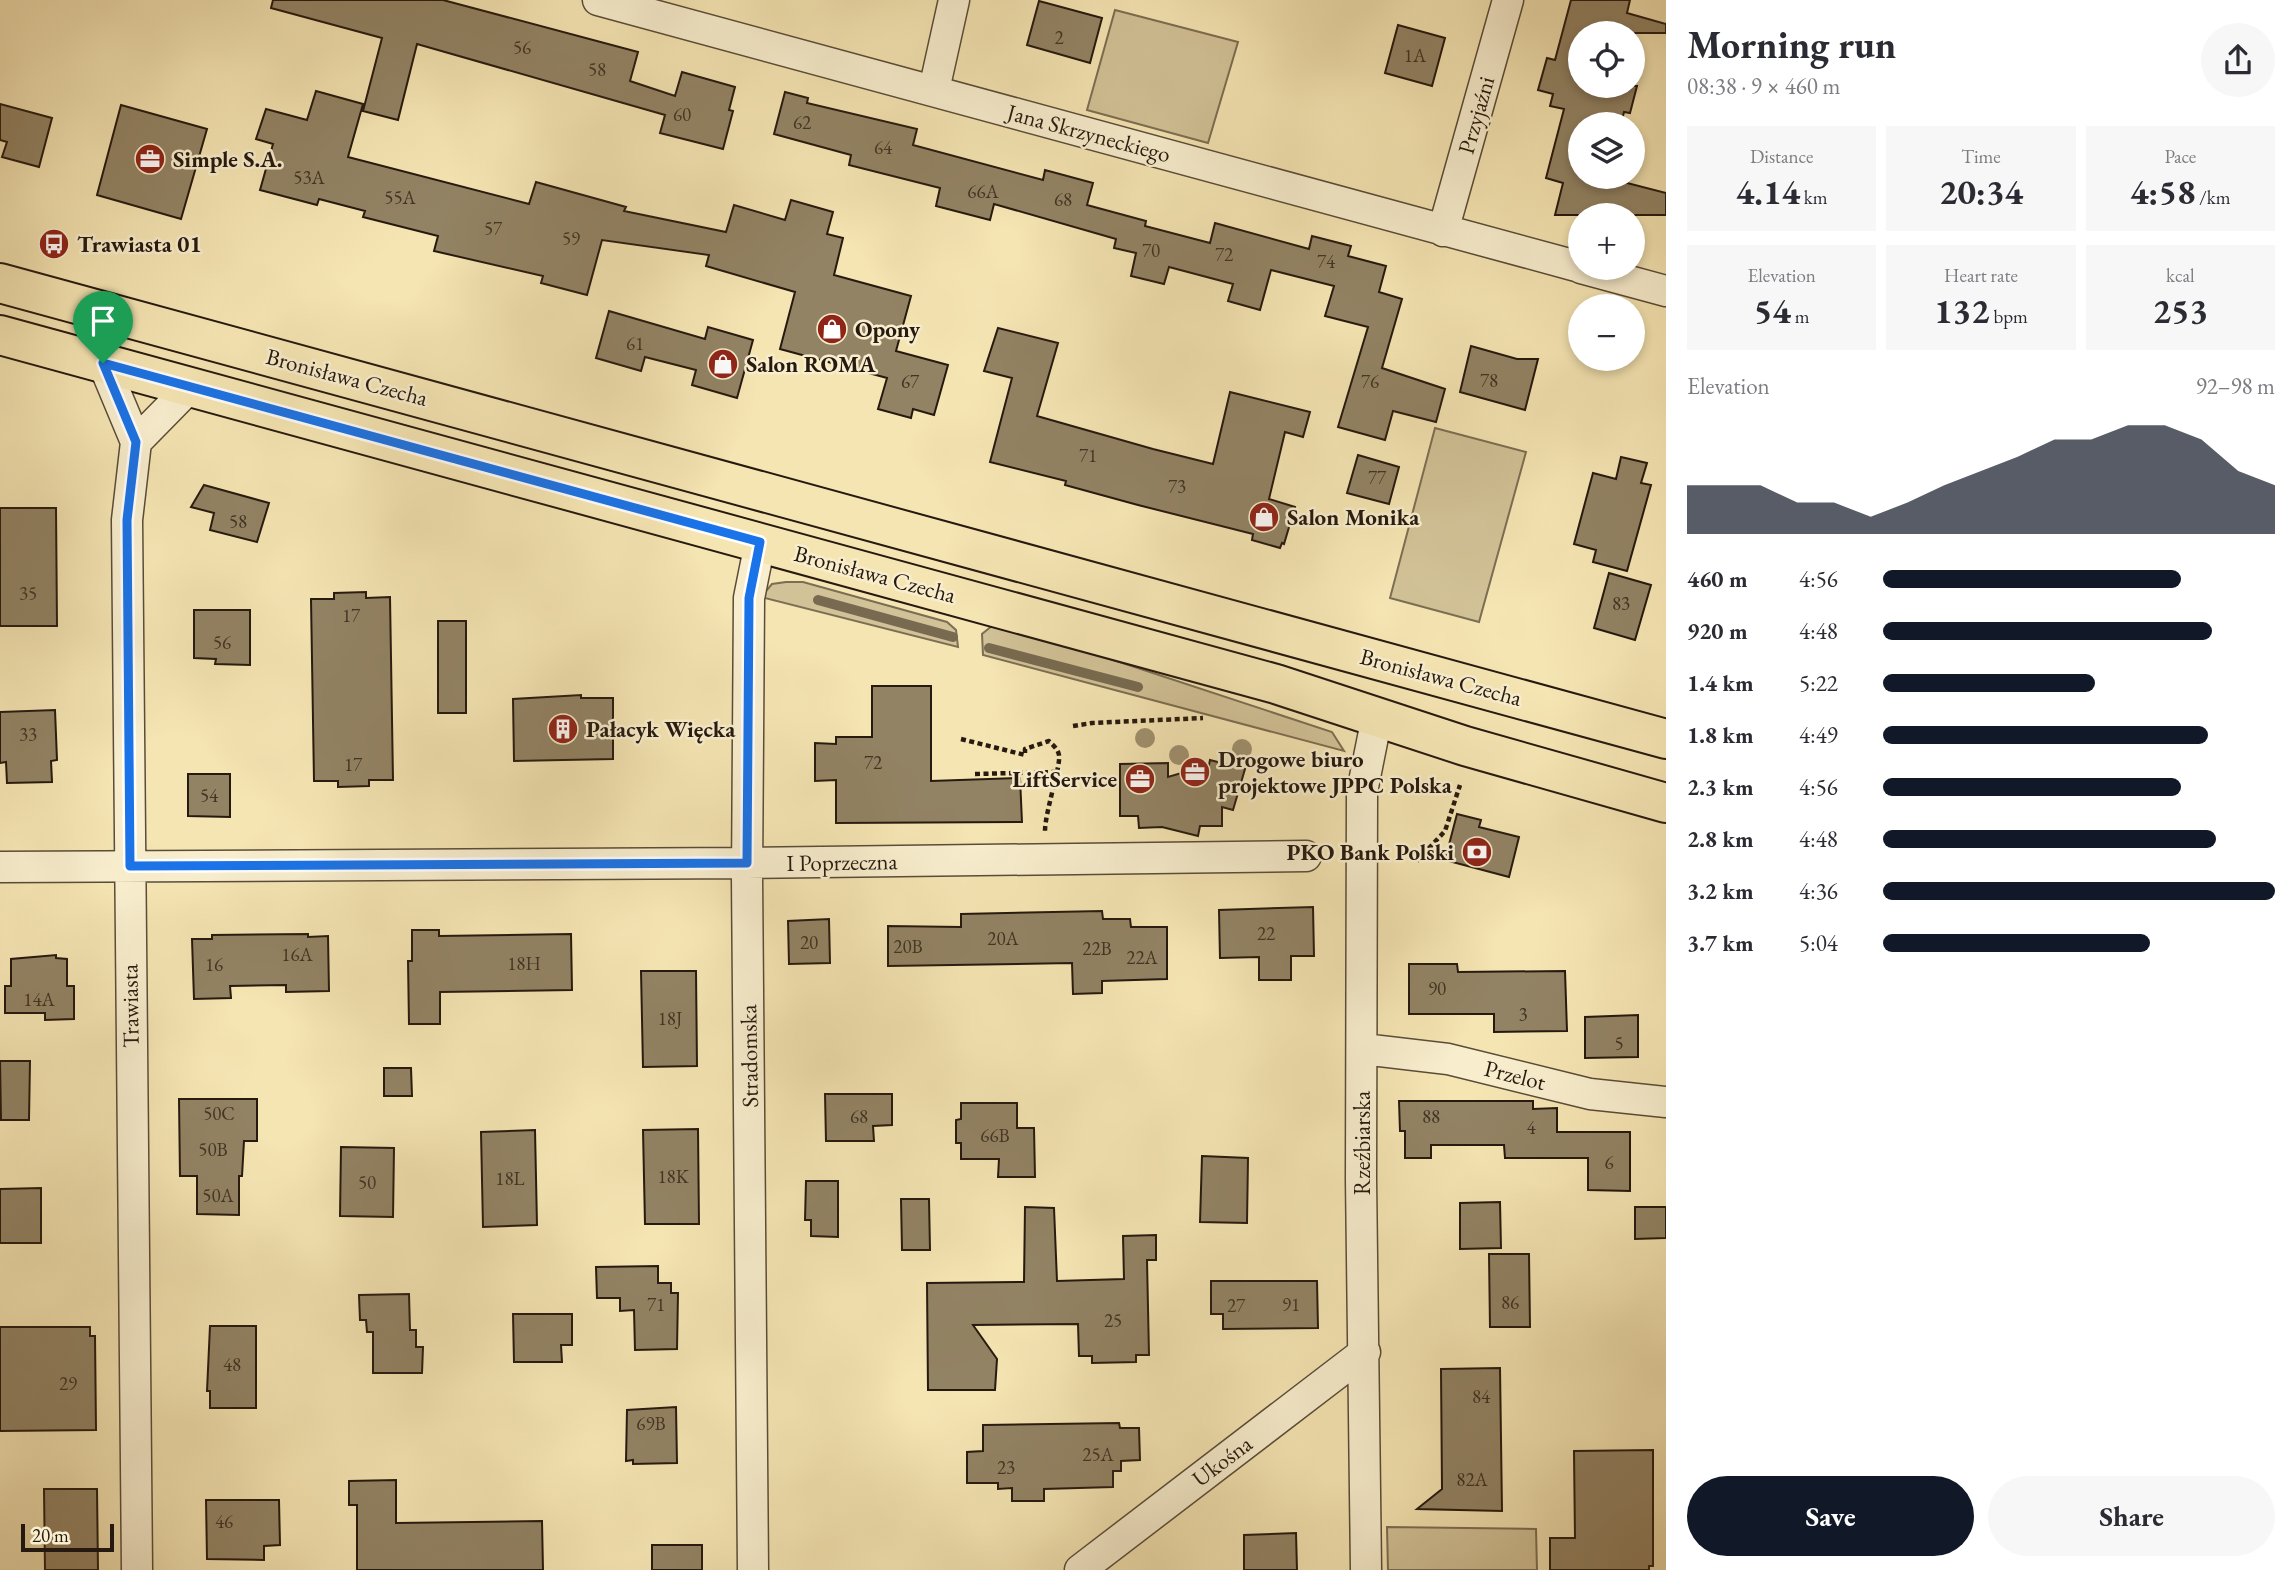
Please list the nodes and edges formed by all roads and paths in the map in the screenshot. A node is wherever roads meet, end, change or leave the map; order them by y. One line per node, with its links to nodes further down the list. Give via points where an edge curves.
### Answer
1 (598, 0): 4 (street, Jana Skrzyneckiego)
2 (954, 0): 4 (street)
3 (1508, 0): 5 (street, Przyjaźni)
4 (934, 90): 5 (street, Jana Skrzyneckiego)
5 (1443, 231): 6 (street, Jana Skrzyneckiego)
6 (1568, 265)
7 (1627, 280): 9 (street, Jana Skrzyneckiego)
8 (0, 283): 19 (main road, Bronisława Czecha)
9 (1666, 290)
10 (0, 335): 11 (main road, Bronisława Czecha)
11 (103, 363): 12 (main road, Bronisława Czecha); 13 (street, Trawiasta)
12 (190, 387): 13 (street); 14 (main road, Bronisława Czecha)
13 (136, 442): 28 (street, Trawiasta, via 127,520)
14 (760, 542): 15 (main road, Bronisława Czecha, via 1276,684); 27 (street, Stradomska, via 749,598)
15 (1377, 717): 23 (main road, Bronisława Czecha); 30 (street, Rzeźbiarska, via 1362,792)
16 (1203, 718): 17 (path)
17 (1073, 726)
18 (961, 739): 20 (path, via 1025,755 1025,749 1049,741 1059,757)
19 (1666, 739)
20 (1055, 772): 21 (path); 24 (path)
21 (975, 774)
22 (1460, 785): 26 (path, via 1445,831)
23 (1666, 803)
24 (1045, 824)
25 (1306, 856): 27 (street, I Poprzeczna)
26 (1417, 861)
27 (747, 863): 28 (street, I Poprzeczna); 34 (street, Stradomska)
28 (130, 866): 29 (street, I Poprzeczna); 33 (street, Trawiasta)
29 (0, 867)
30 (1363, 1048): 31 (street, Przelot, via 1448,1059 1590,1094); 32 (street, Rzeźbiarska)
31 (1666, 1102)
32 (1365, 1352): 35 (street, Ukośna); 36 (street, Rzeźbiarska)
33 (137, 1570)
34 (752, 1570)
35 (1080, 1570)
36 (1366, 1570)

